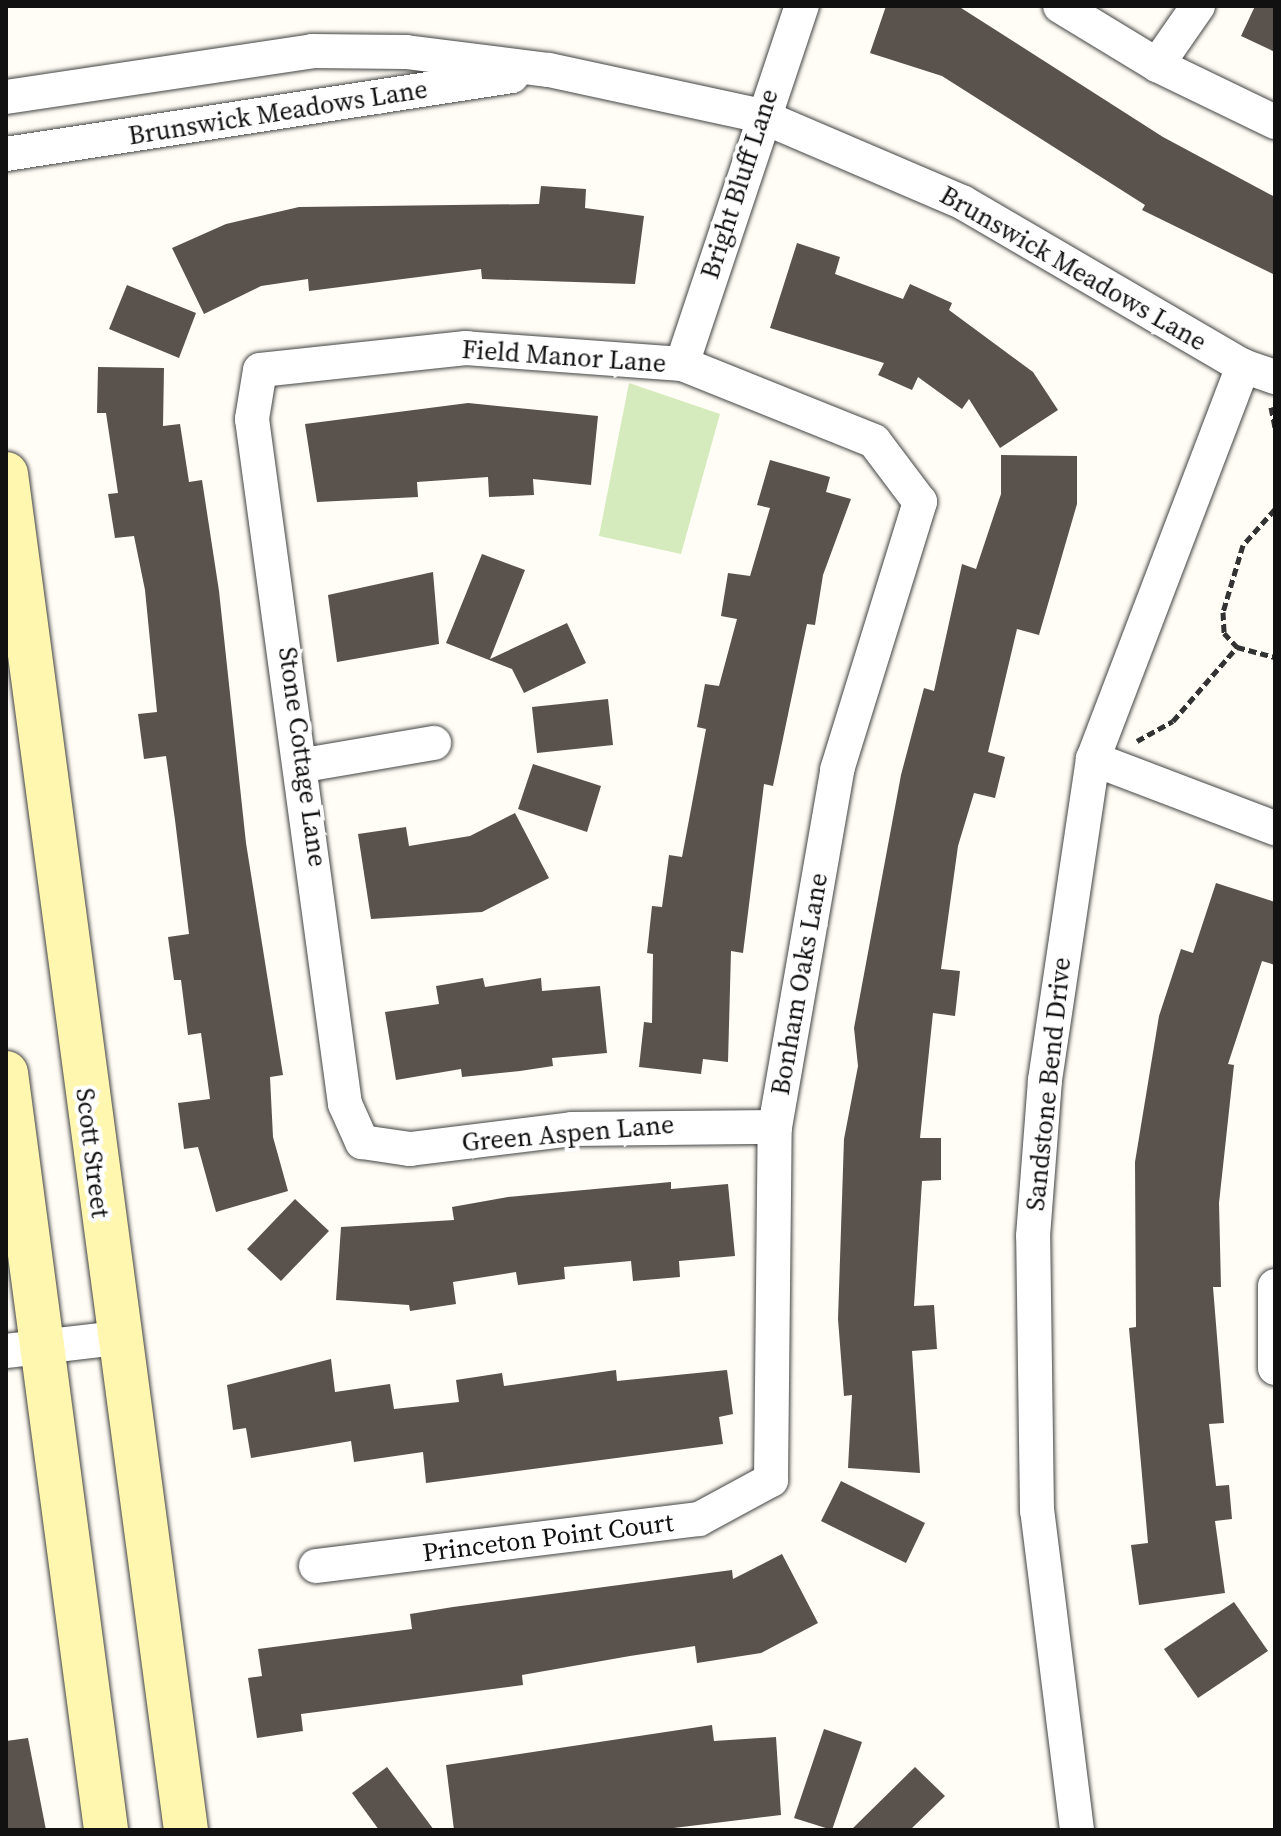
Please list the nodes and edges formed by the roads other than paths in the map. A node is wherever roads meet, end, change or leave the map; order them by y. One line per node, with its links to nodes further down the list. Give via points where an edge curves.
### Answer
1 (802, 6): 7 (street, Bright Bluff Lane)
2 (1060, 6): 4 (street)
3 (1198, 6): 4 (street)
4 (1157, 65): 8 (street)
5 (549, 70): 6 (street, Brunswick Meadows Lane, via 406,52 312,51); 7 (street, Brunswick Meadows Lane); 9 (street, Brunswick Meadows Lane)
6 (6, 97)
7 (761, 116): 10 (street, Bright Bluff Lane); 12 (street, Brunswick Meadows Lane, via 962,202)
8 (1275, 122)
9 (6, 154)
10 (682, 364): 11 (street, Field Manor Lane, via 466,348); 14 (street, Field Manor Lane, via 874,441)
11 (260, 370): 17 (street, Stone Cottage Lane, via 252,419)
12 (1259, 372): 16 (street, Sandstone Bend Drive)
13 (6, 474): 23 (main road, Scott Street)
14 (920, 502): 20 (street, Bonham Oaks Lane, via 837,770)
15 (434, 743): 17 (street)
16 (1093, 759): 18 (street); 30 (street, Sandstone Bend Drive, via 1045,1080 1033,1236 1037,1511)
17 (305, 765): 21 (street, Stone Cottage Lane, via 345,1104)
18 (1275, 828)
19 (6, 1073): 24 (main road)
20 (775, 1127): 21 (street, Green Aspen Lane, via 572,1129 410,1149); 26 (street, Bonham Oaks Lane)
21 (362, 1142)
22 (1275, 1286): 25 (street)
23 (116, 1338): 24 (street); 29 (main road, Scott Street)
24 (24, 1348): 28 (main road)
25 (1275, 1368)
26 (771, 1480): 27 (street, Princeton Point Court, via 699,1519)
27 (316, 1566)
28 (106, 1830)
29 (186, 1830)
30 (1077, 1830)

